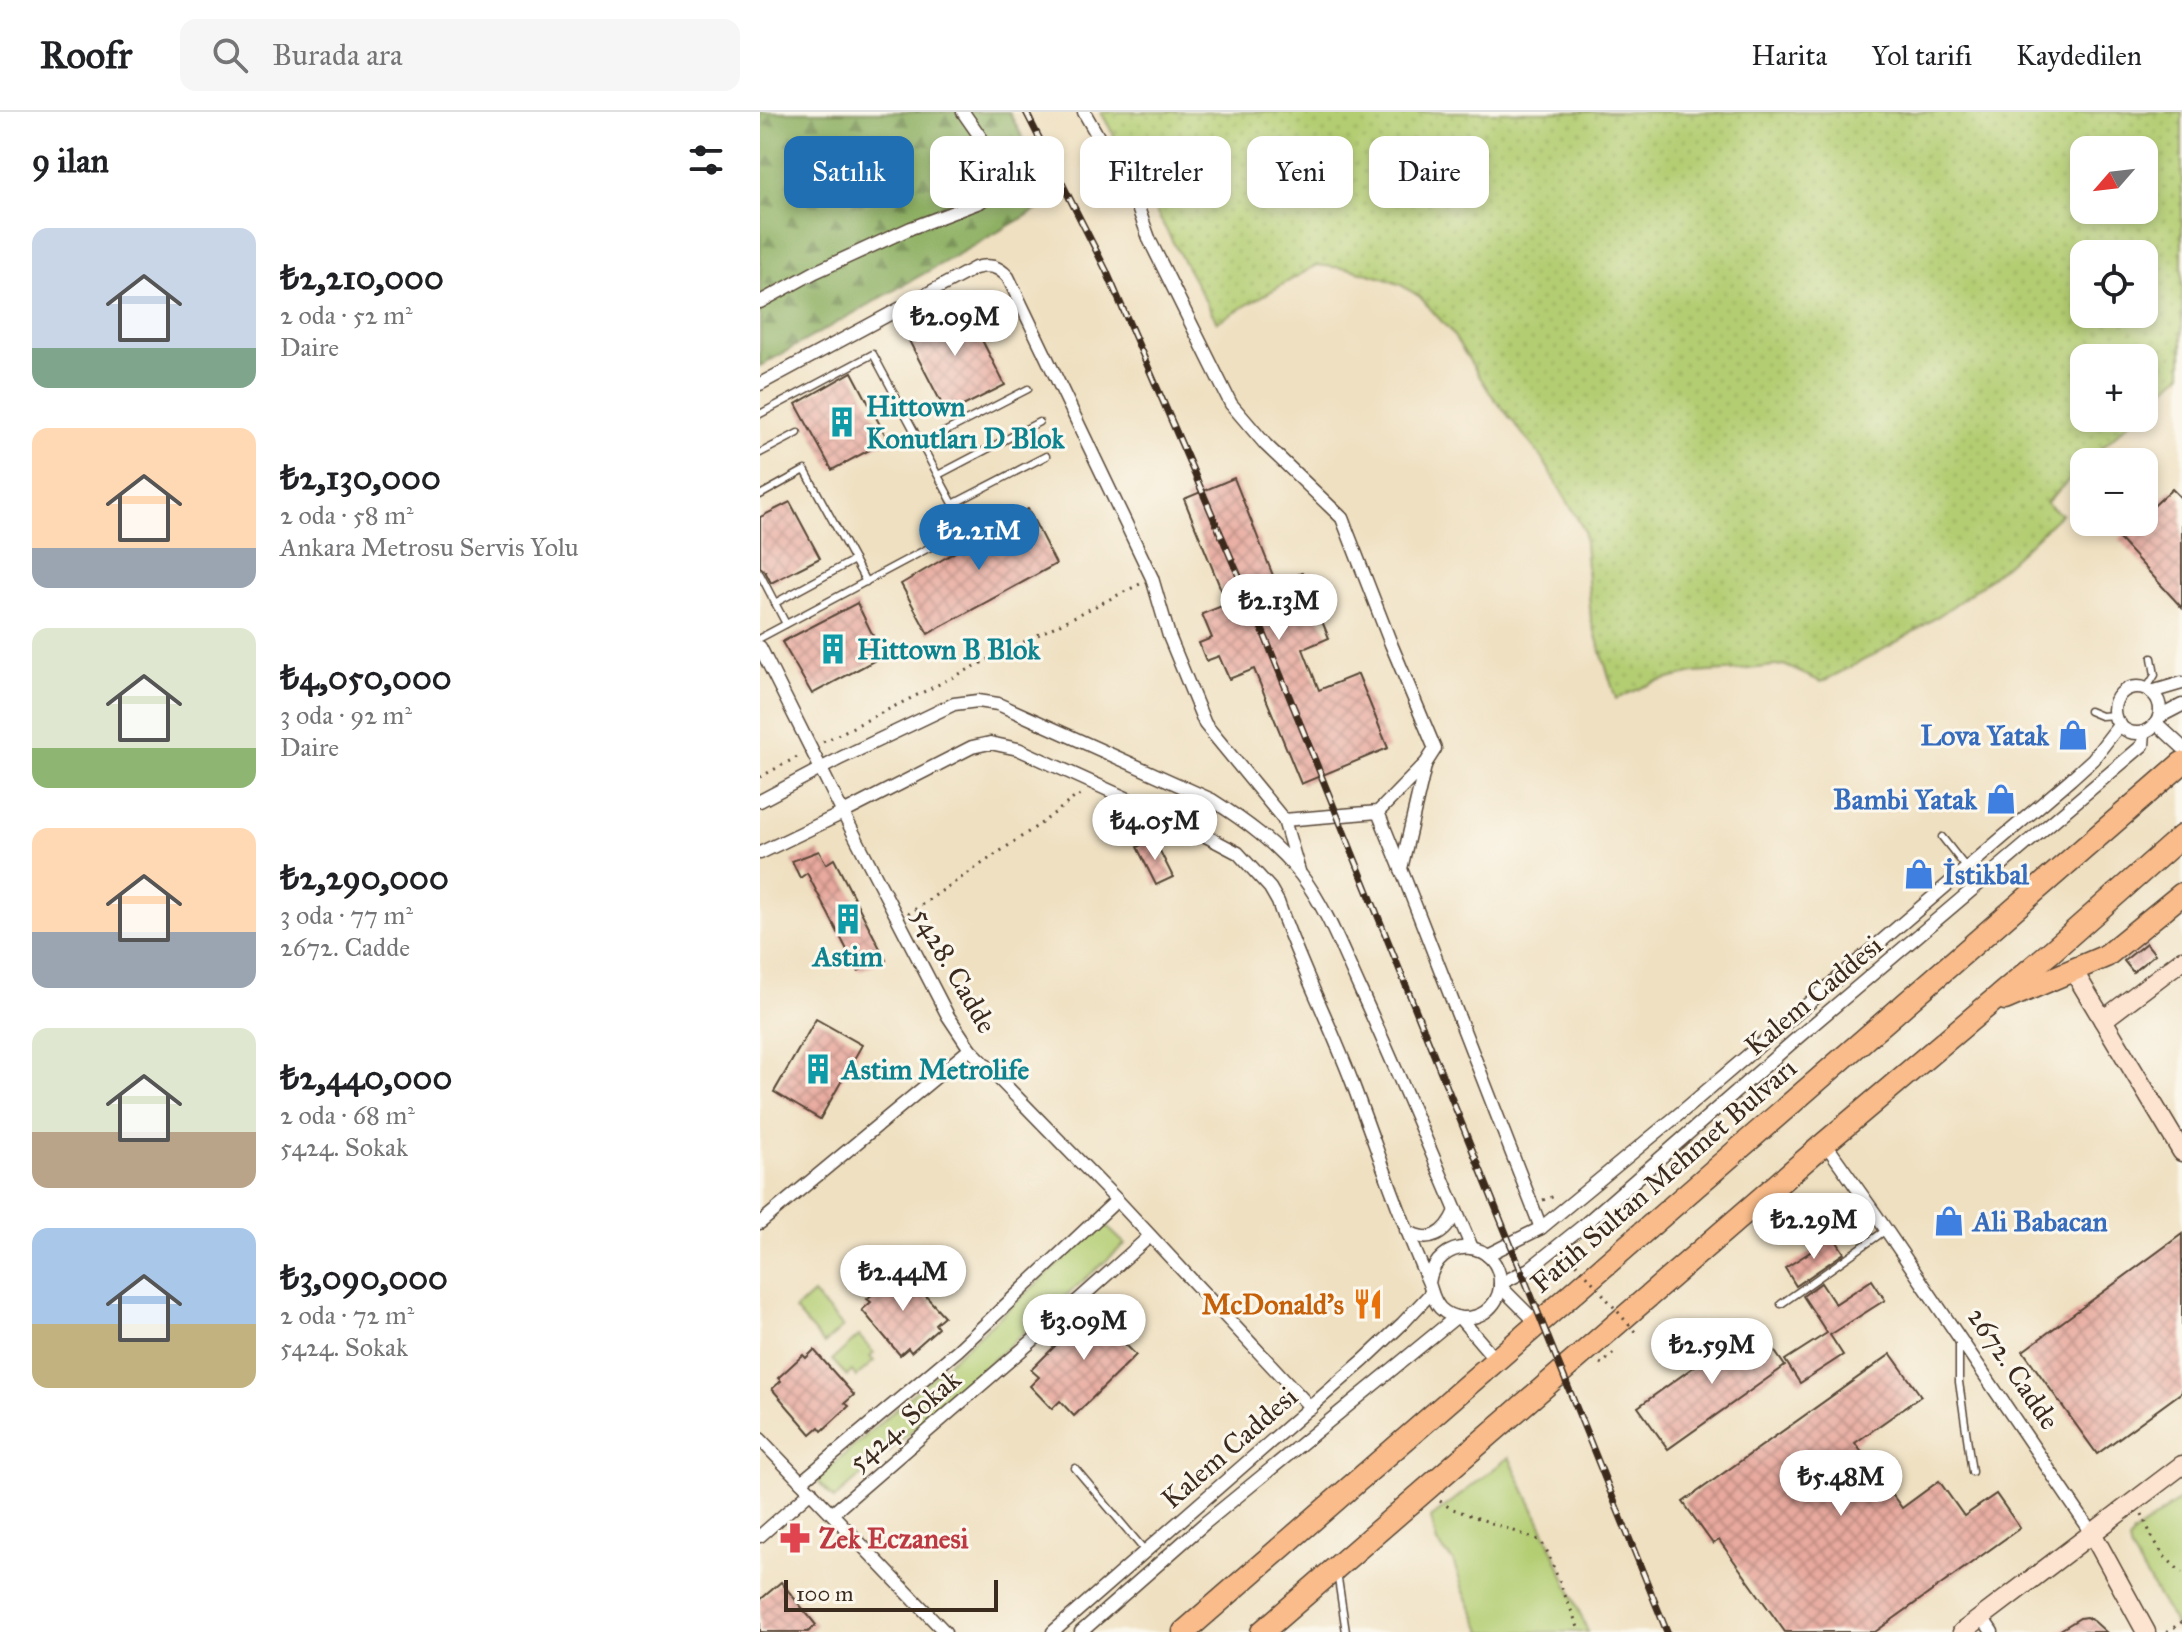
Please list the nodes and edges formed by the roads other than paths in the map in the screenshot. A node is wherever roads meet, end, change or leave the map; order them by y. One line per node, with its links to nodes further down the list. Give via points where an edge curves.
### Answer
1 (963, 112): 3 (street, via 1004,171 999,186 980,202 897,234)
2 (1084, 112): 33 (street, via 1137,205 1231,404 1342,518 1435,749)
3 (760, 302)
4 (760, 384): 39 (street, via 975,268 988,265 1008,277 1152,578 1205,724)
5 (1028, 389): 9 (lane)
6 (760, 414): 9 (lane, via 873,354)
7 (1039, 422): 12 (lane)
8 (798, 433): 10 (lane)
9 (921, 444): 12 (lane)
10 (760, 453)
11 (1046, 456): 14 (lane)
12 (938, 475): 14 (lane)
13 (760, 495): 17 (lane, via 805,470)
14 (953, 504): 16 (lane)
15 (996, 512): 16 (lane)
16 (966, 528): 19 (lane)
17 (854, 560): 19 (lane); 20 (lane)
18 (760, 574): 20 (lane)
19 (866, 582): 21 (lane)
20 (775, 603): 21 (lane)
21 (786, 624): 22 (lane)
22 (760, 638)
23 (760, 647): 35 (street, 5428. Cadde)
24 (2152, 658): 26 (lane, via 2155,675)
25 (2182, 683): 26 (street)
26 (2149, 690): 29 (street, via 2134,687 2122,693 2115,704); 30 (street, via 2159,703)
27 (2182, 705): 30 (street)
28 (2089, 711): 29 (lane)
29 (2118, 720): 31 (street, via 2131,731); 44 (street, Kalem Caddesi, via 2093,759)
30 (2157, 720): 31 (street); 32 (street)
31 (2144, 732): 46 (street, Kalem Caddesi, via 2143,745)
32 (2182, 747)
33 (1426, 763): 37 (street); 43 (street)
34 (2182, 763): 68 (highway, Fatih Sultan Mehmet Bulvarı)
35 (821, 769): 36 (street); 38 (street, 5428. Cadde); 45 (street, via 954,704 988,701 1212,800 1265,838)
36 (760, 801)
37 (1378, 812): 39 (street); 43 (street)
38 (843, 813): 42 (street); 52 (street, 5428. Cadde); 59 (street, via 953,756 990,743 1018,749 1238,853 1278,902)
39 (1284, 820): 45 (street)
40 (2182, 836): 50 (highway)
41 (1942, 837): 44 (lane)
42 (760, 853)
43 (1401, 869): 58 (street)
44 (1968, 869): 46 (lane); 58 (street, Kalem Caddesi)
45 (1300, 874): 56 (street, via 1327,918)
46 (1979, 884): 64 (street, Kalem Caddesi, via 1584,1225)
47 (2182, 894): 49 (highway, via 2106,956)
48 (2182, 960): 51 (street)
49 (2073, 970): 50 (highway); 51 (street)
50 (1986, 1007): 53 (highway)
51 (2103, 1020): 54 (street)
52 (970, 1049): 55 (street, 5428. Cadde); 57 (street)
53 (1825, 1143): 60 (street, 2672. Cadde); 81 (highway)
54 (2182, 1152)
55 (1117, 1200): 61 (street, 5428. Cadde); 76 (street)
56 (1456, 1211): 59 (street, via 1442,1233 1415,1237); 62 (street)
57 (760, 1223)
58 (1541, 1228): 63 (street, Kalem Caddesi)
59 (1406, 1230): 65 (street)
60 (1886, 1230): 66 (lane); 69 (street, 2672. Cadde)
61 (1150, 1236): 71 (street, 5428. Cadde); 77 (street, 5424. Sokak)
62 (1472, 1248): 63 (street); 65 (street, via 1442,1256 1431,1273)
63 (1487, 1255): 64 (street)
64 (1500, 1285): 67 (street, via 1489,1309); 68 (street)
65 (1430, 1288): 67 (street, via 1443,1311); 71 (street, Kalem Caddesi, via 1402,1324)
66 (1781, 1304)
67 (1458, 1318): 70 (street); 85 (street, Kalem Caddesi, via 1205,1523)
68 (1538, 1324): 70 (highway, Fatih Sultan Mehmet Bulvarı)
69 (1959, 1337): 75 (lane, via 1959,1382); 78 (street, 2672. Cadde)
70 (1496, 1360): 86 (highway, Fatih Sultan Mehmet Bulvarı)
71 (1311, 1408): 80 (street, Kalem Caddesi)
72 (760, 1439): 76 (street)
73 (2182, 1465): 78 (street)
74 (1075, 1468): 80 (lane)
75 (1972, 1472)
76 (806, 1486): 77 (street); 79 (street)
77 (833, 1513): 83 (street)
78 (2092, 1533): 82 (street); 90 (street, 2672. Cadde)
79 (760, 1536)
80 (1146, 1552): 84 (street, Kalem Caddesi)
81 (1336, 1566): 87 (highway); 88 (lane)
82 (1987, 1624): 89 (street)
83 (945, 1632)
84 (1053, 1632)
85 (1081, 1632)
86 (1184, 1632)
87 (1262, 1632)
88 (1346, 1632)
89 (1962, 1632)
90 (2146, 1632)

